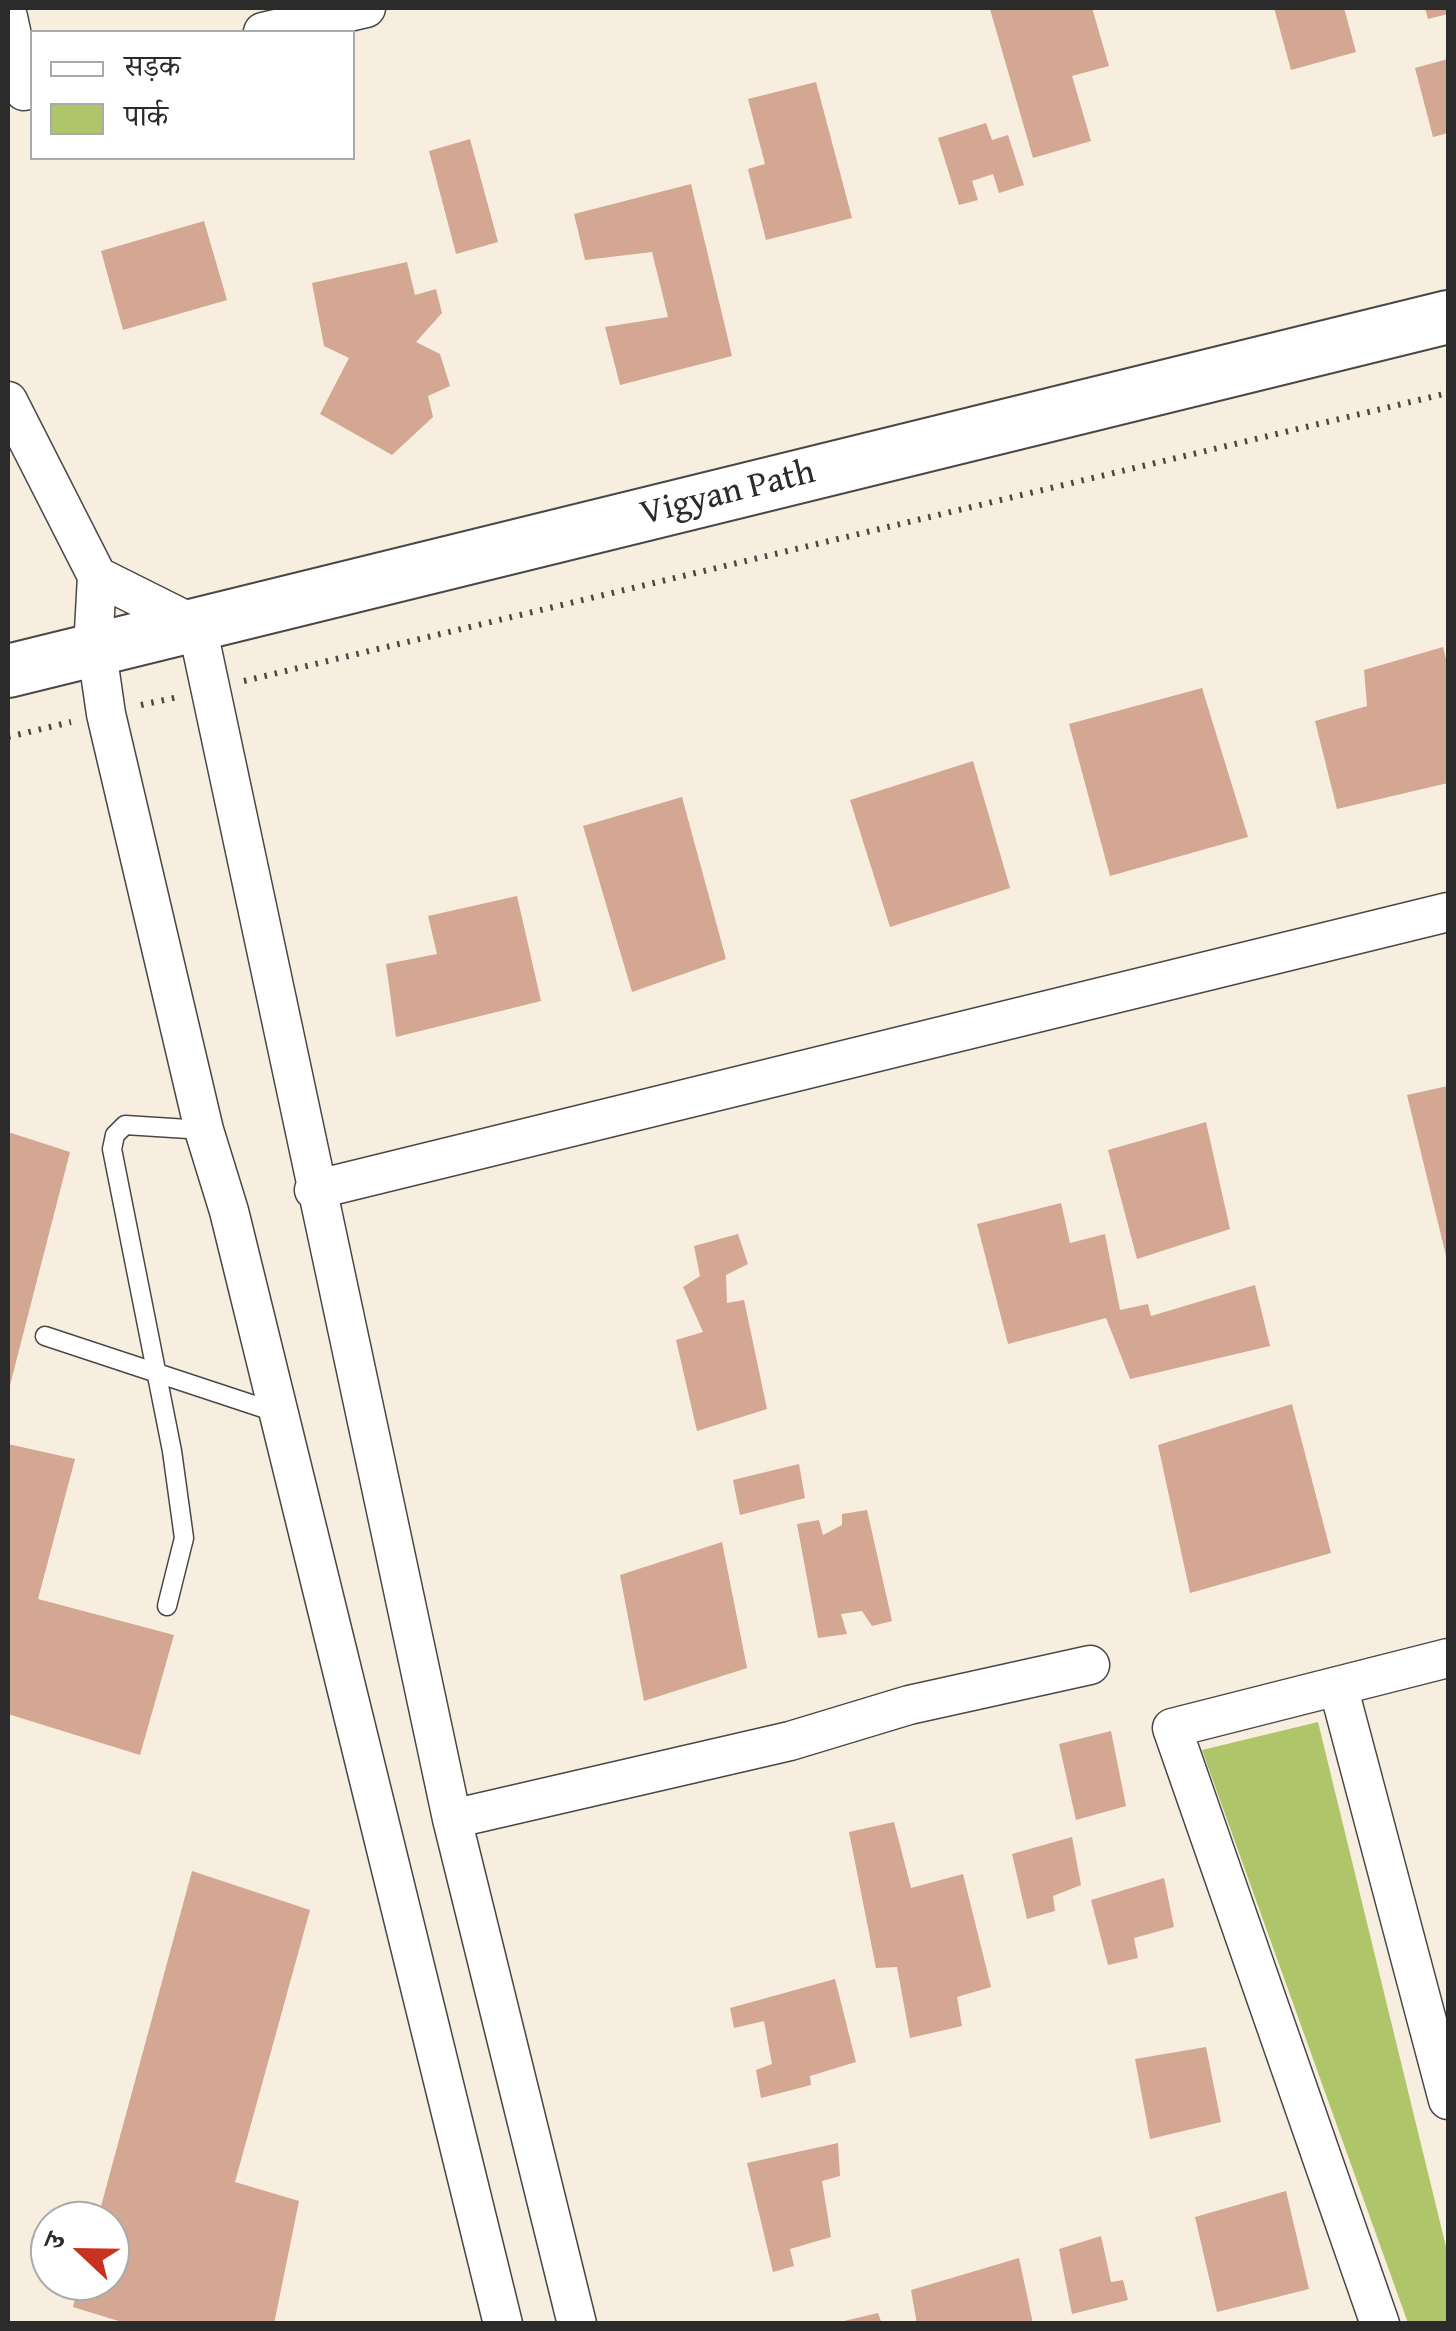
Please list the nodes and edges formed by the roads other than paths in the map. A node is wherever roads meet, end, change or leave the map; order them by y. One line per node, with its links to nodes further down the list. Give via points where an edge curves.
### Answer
1 (366, 8): 3 (street)
2 (8, 17): 4 (street)
3 (272, 30)
4 (21, 92)
5 (1448, 316): 8 (main road, Vigyan Path)
6 (8, 401): 7 (street)
7 (97, 576): 8 (street); 9 (street)
8 (197, 626): 9 (main road, Vigyan Path); 13 (street)
9 (96, 648): 10 (main road, Vigyan Path); 12 (street)
10 (8, 670)
11 (1448, 912): 13 (street)
12 (204, 1130): 15 (lane, via 125,1125 112,1150); 16 (street)
13 (314, 1190): 21 (street)
14 (46, 1336): 15 (lane)
15 (157, 1376): 16 (lane); 17 (lane, via 184,1538)
16 (279, 1413): 23 (street)
17 (167, 1606)
18 (1448, 1658): 20 (street)
19 (1090, 1664): 21 (street)
20 (1338, 1686): 22 (street); 25 (street, via 1172,1728)
21 (452, 1819): 24 (street)
22 (1448, 2100)
23 (503, 2324)
24 (578, 2324)
25 (1380, 2324)

